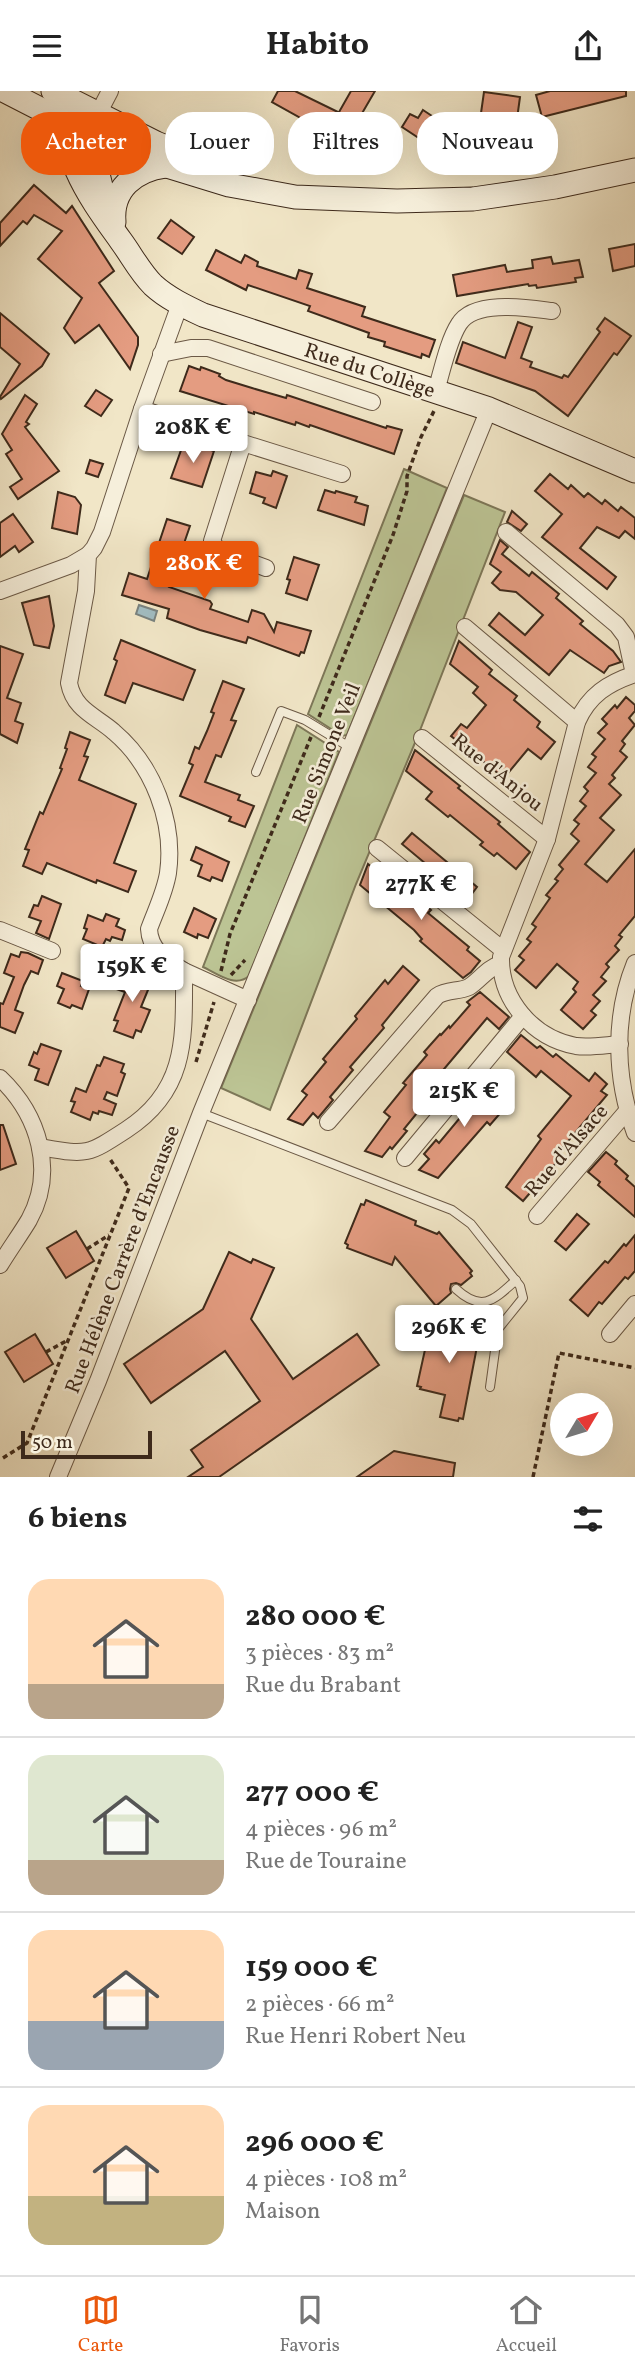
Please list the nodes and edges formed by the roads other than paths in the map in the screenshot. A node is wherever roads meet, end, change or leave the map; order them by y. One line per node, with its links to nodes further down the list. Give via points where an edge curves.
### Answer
1 (5, 91): 4 (main road)
2 (110, 91): 7 (street)
3 (66, 94): 5 (main road, Rue du Collège); 6 (main road)
4 (45, 112)
5 (67, 112)
6 (95, 112)
7 (99, 112)
8 (151, 140): 14 (main road, via 264,180)
9 (151, 162): 10 (main road)
10 (164, 166): 14 (main road, via 279,195); 15 (main road, via 147,169 128,181 116,199)
11 (635, 170): 14 (main road, via 473,199)
12 (80, 175): 16 (main road, Rue du Collège)
13 (98, 175): 15 (main road, Rue du Collège)
14 (362, 200)
15 (114, 222): 16 (main road, Rue du Collège)
16 (124, 244): 17 (main road, Rue du Collège, via 151,283)
17 (180, 304): 19 (street); 20 (main road, Rue du Collège)
18 (552, 311): 20 (street, via 503,307 464,317)
19 (161, 354): 21 (street, via 208,348); 22 (street)
20 (436, 399): 23 (main road, Rue du Collège)
21 (372, 403)
22 (142, 409): 24 (street); 28 (street, via 102,532)
23 (489, 409): 25 (main road, Rue du Collège); 35 (street, Rue Simone Veil)
24 (243, 443): 26 (street); 29 (street, via 212,541 217,549)
25 (635, 471)
26 (342, 474)
27 (506, 532): 32 (street, via 617,625 626,637)
28 (88, 555): 30 (street); 44 (street, via 86,591 69,673 71,692 81,708 113,731 138,758 161,802 169,862 149,929 155,948)
29 (266, 568)
30 (0, 591)
31 (465, 627): 33 (street)
32 (635, 674): 33 (street, via 614,681 593,696)
33 (577, 722): 37 (street)
34 (422, 737): 37 (street, Rue d'Anjou)
35 (351, 748): 36 (lane, via 281,711); 45 (street, Rue Simone Veil)
36 (256, 772)
37 (547, 839): 42 (street)
38 (377, 848): 42 (street)
39 (3, 932): 40 (street); 41 (street)
40 (0, 950)
41 (52, 951)
42 (502, 957): 46 (street, via 505,989); 51 (street, via 467,988 443,991 430,1001)
43 (635, 963): 47 (street, via 625,996)
44 (184, 971): 45 (street); 53 (street, via 184,1036 174,1077 152,1111 93,1151)
45 (248, 1000): 50 (street, Rue Simone Veil)
46 (523, 1016): 47 (street, via 543,1032 577,1046); 54 (street)
47 (620, 1044): 49 (street)
48 (0, 1078): 53 (street, via 26,1110)
49 (627, 1111): 52 (street); 55 (street, Rue d'Alsace)
50 (201, 1113): 57 (lane, Rue Hélène Carrère d’Encausse, via 452,1210 471,1224); 62 (street, Rue Hélène Carrère d’Encausse)
51 (328, 1122)
52 (635, 1133)
53 (40, 1147): 56 (street, via 43,1173 37,1201)
54 (405, 1158)
55 (537, 1216)
56 (0, 1265)
57 (516, 1280): 58 (lane, via 495,1299 481,1303); 61 (lane, via 523,1298 498,1329)
58 (456, 1289)
59 (635, 1304): 60 (street)
60 (610, 1334)
61 (490, 1387)
62 (58, 1477)

